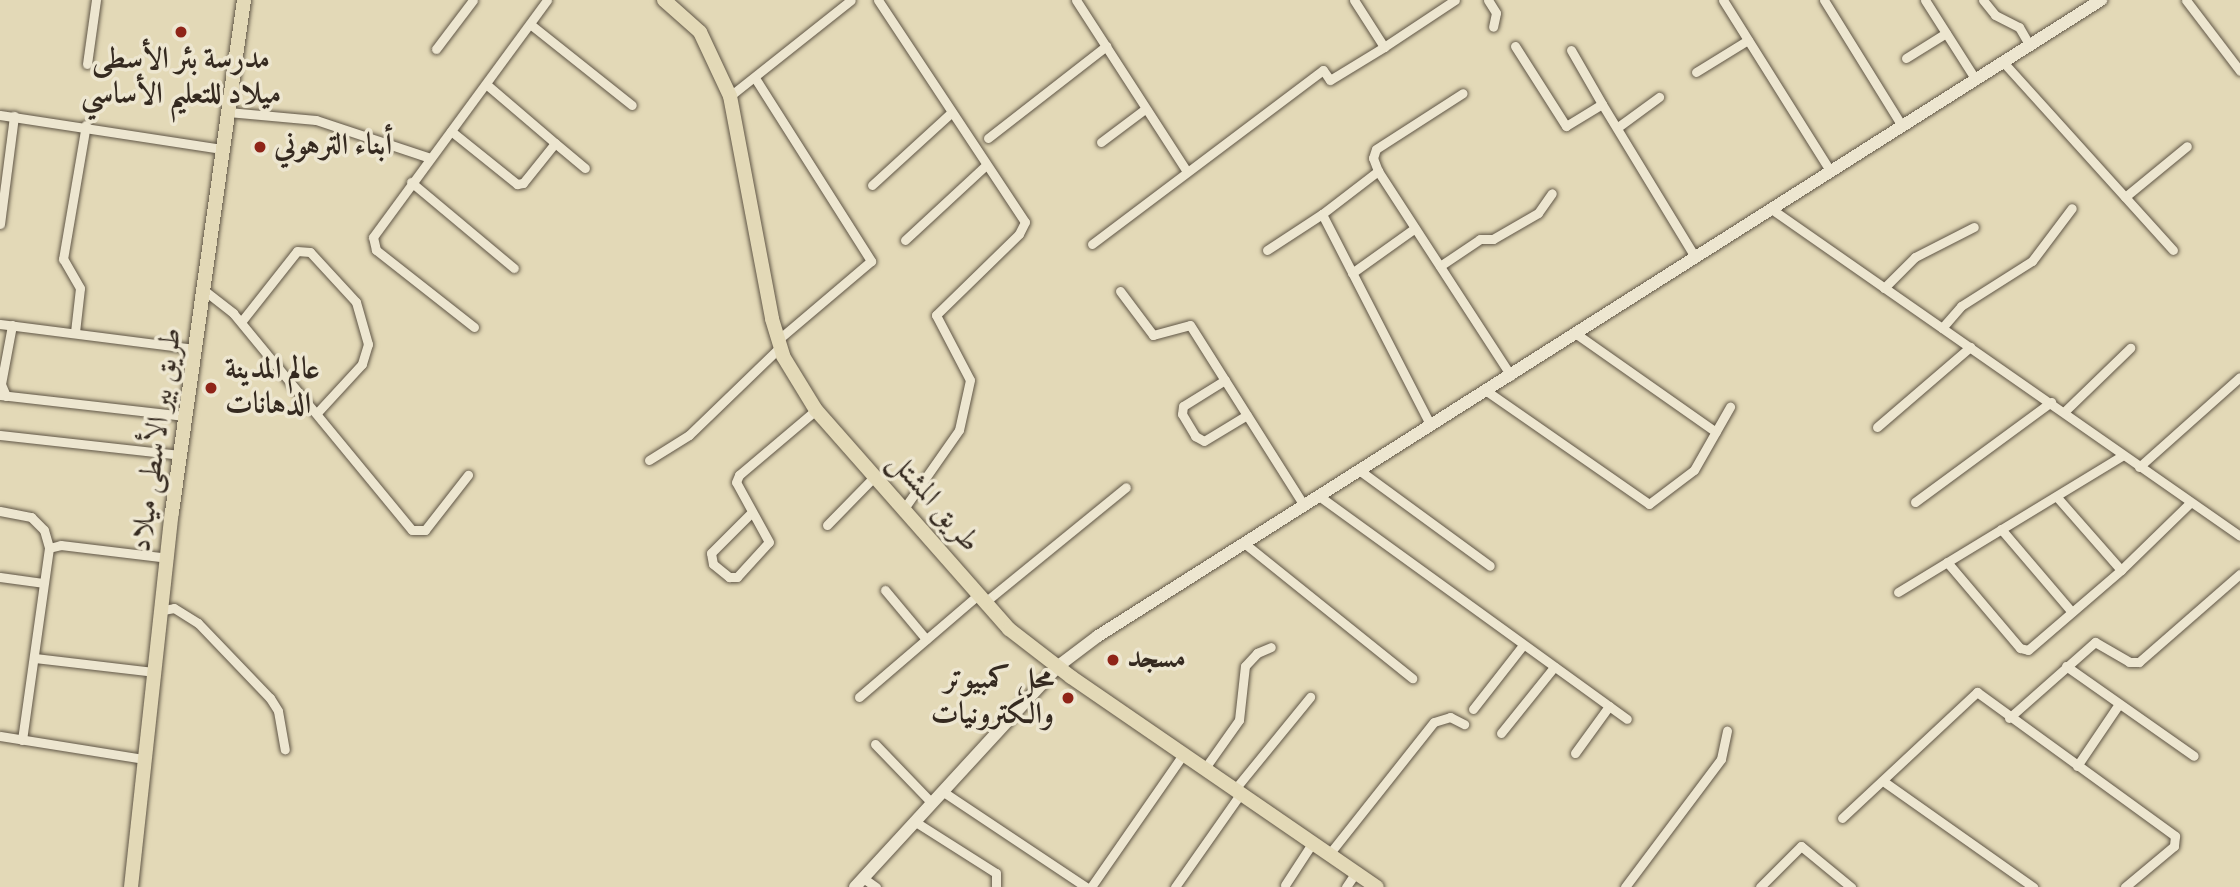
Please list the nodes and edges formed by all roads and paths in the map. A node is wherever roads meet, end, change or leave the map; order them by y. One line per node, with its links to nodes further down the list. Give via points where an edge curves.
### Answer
1 (96, 0): 30 (street)
2 (244, 0): 42 (main road, طريق بير الأسطى ميلاد)
3 (473, 0): 26 (street)
4 (547, 0): 18 (street)
5 (664, 0): 37 (main road, طريق المشتل, via 700,32)
6 (851, 0): 33 (street)
7 (878, 0): 43 (street)
8 (1076, 0): 22 (street)
9 (1354, 0): 25 (street)
10 (1455, 0): 25 (street)
11 (1488, 0): 19 (street, via 1496,13)
12 (1723, 0): 21 (street)
13 (1824, 0): 47 (street)
14 (1925, 0): 20 (street)
15 (1983, 0): 24 (street, via 1995,15 2019,27)
16 (2101, 0): 24 (main road)
17 (2186, 0): 31 (street)
18 (530, 24): 35 (street); 40 (street)
19 (1493, 27)
20 (1946, 33): 28 (street); 34 (street)
21 (1748, 40): 32 (street); 60 (street)
22 (1105, 46): 41 (street); 50 (street)
23 (1515, 46): 39 (street, via 1566,126)
24 (2030, 46): 29 (main road)
25 (1384, 47): 58 (street, via 1331,80 1322,70)
26 (436, 49)
27 (1571, 50): 39 (street)
28 (1906, 58)
29 (2004, 63): 34 (main road); 64 (street)
30 (86, 64)
31 (2240, 71)
32 (1696, 72)
33 (755, 78): 37 (street); 89 (street, via 871,261)
34 (1976, 79): 47 (main road)
35 (486, 83): 49 (street); 52 (street)
36 (1463, 93): 59 (street, via 1376,149 1373,158)
37 (730, 96): 89 (main road, طريق المشتل)
38 (1659, 97): 48 (street)
39 (1602, 104): 48 (street)
40 (632, 105)
41 (1145, 109): 51 (street); 58 (street)
42 (228, 112): 54 (main road, طريق بير الأسطى ميلاد); 55 (street, via 316,120)
43 (952, 112): 56 (street); 62 (street)
44 (0, 115): 45 (street)
45 (14, 116): 46 (street); 68 (street)
46 (86, 125): 54 (street); 87 (street, via 62,258 80,288)
47 (1902, 126): 60 (main road)
48 (1618, 127): 75 (street)
49 (451, 131): 52 (street, via 517,184 523,183); 55 (street)
50 (988, 138)
51 (1101, 142)
52 (555, 143): 57 (street)
53 (2187, 146): 64 (street)
54 (223, 149): 80 (main road, طريق بير الأسطى ميلاد)
55 (430, 158): 61 (street)
56 (985, 166): 71 (street); 123 (street, via 1023,217 1024,227 936,315 970,380 959,430)
57 (585, 168)
58 (1186, 170): 72 (street)
59 (1378, 171): 67 (street); 70 (street)
60 (1831, 172): 65 (main road)
61 (411, 182): 77 (street); 85 (street, via 373,237 376,250)
62 (872, 185)
63 (1552, 193): 76 (street, via 1538,213 1493,239 1480,239)
64 (2125, 197): 74 (street)
65 (1770, 208): 75 (main road); 79 (street)
66 (2072, 208): 86 (street, via 2032,261 1961,306)
67 (1322, 214): 73 (street); 78 (street)
68 (0, 225)
69 (1974, 227): 79 (street, via 1915,257)
70 (1415, 228): 76 (street); 78 (street)
71 (905, 240)
72 (1092, 244)
73 (1267, 250)
74 (2173, 250)
75 (1695, 257): 88 (main road)
76 (1440, 266): 93 (street)
77 (514, 268)
78 (1352, 273): 105 (street)
79 (1884, 288): 86 (street)
80 (205, 291): 82 (street); 92 (main road, طريق بير الأسطى ميلاد)
81 (1119, 291): 95 (street, via 1153,335 1190,325)
82 (241, 323): 102 (street); 102 (street, via 297,251 310,252 356,302 368,344 362,363)
83 (0, 324): 84 (street)
84 (12, 325): 87 (street); 97 (street)
85 (474, 327)
86 (1942, 327): 90 (street)
87 (75, 332): 92 (street)
88 (1575, 333): 93 (main road); 107 (street)
89 (779, 343): 100 (main road, طريق المشتل, via 794,379); 111 (street, via 689,435)
90 (1970, 347): 98 (street); 106 (street)
91 (2130, 348): 101 (street)
92 (196, 349): 104 (main road, طريق بير الأسطى ميلاد)
93 (1511, 376): 96 (main road)
94 (2240, 377): 112 (street)
95 (1225, 380): 103 (street); 103 (street, via 1182,406 1195,436 1204,441)
96 (1488, 392): 105 (main road); 107 (street, via 1645,503 1654,503 1694,470)
97 (3, 396): 104 (street)
98 (2051, 402): 101 (street); 119 (street)
99 (1730, 407): 107 (street)
100 (816, 410): 115 (main road, طريق المشتل); 124 (street, via 739,475 736,482)
101 (2065, 411): 110 (street)
102 (317, 413): 114 (street, via 412,530 425,530)
103 (1247, 415): 121 (street)
104 (185, 416): 109 (main road, طريق بير الأسطى ميلاد)
105 (1431, 426): 113 (main road)
106 (1877, 427)
107 (1716, 432)
108 (0, 435): 109 (street)
109 (180, 455): 130 (main road, طريق بير الأسطى ميلاد)
110 (2122, 456): 112 (street); 118 (street)
111 (649, 460)
112 (2139, 467): 120 (street)
113 (1359, 470): 117 (main road); 132 (street)
114 (468, 475)
115 (875, 476): 123 (main road, طريق المشتل); 125 (street)
116 (1126, 487): 139 (street)
117 (1319, 496): 121 (main road); 143 (street)
118 (2056, 496): 126 (street); 133 (street)
119 (1915, 502)
120 (2190, 503): 127 (street); 133 (street)
121 (1304, 505): 128 (main road)
122 (0, 510): 129 (street, via 31,517 44,530)
123 (903, 510): 139 (main road, طريق المشتل)
124 (752, 512): 124 (street, via 711,553 713,564 729,577 737,577 769,542)
125 (827, 526)
126 (2001, 529): 131 (street); 141 (street)
127 (2240, 536)
128 (1244, 543): 147 (main road); 150 (street)
129 (49, 548): 130 (street, via 61,545); 136 (street)
130 (168, 558): 140 (main road, طريق بير الأسطى ميلاد)
131 (1947, 562): 138 (street); 141 (street, via 2020,648 2028,650)
132 (1490, 566)
133 (2121, 570): 141 (street)
134 (2240, 574): 146 (street, via 2134,664 2095,642)
135 (0, 577): 136 (street)
136 (43, 583): 145 (street)
137 (885, 590): 142 (street)
138 (1898, 592)
139 (980, 600): 142 (street); 147 (main road, طريق المشتل)
140 (163, 610): 149 (main road, طريق بير الأسطى ميلاد); 164 (street, via 174,608 198,623 270,698 278,711)
141 (2072, 612)
142 (926, 639): 151 (street)
143 (1523, 645): 148 (street); 155 (street)
144 (1271, 647): 170 (street, via 1245,666 1239,720)
145 (35, 658): 149 (street); 162 (street)
146 (2066, 666): 153 (street); 156 (street)
147 (1057, 667): 166 (main road, طريق المشتل); 172 (main road)
148 (1554, 667): 154 (street); 160 (street)
149 (155, 672): 168 (main road, طريق بير الأسطى ميلاد)
150 (1412, 678)
151 (859, 697)
152 (1310, 697): 173 (street)
153 (2119, 704): 167 (street); 169 (street)
154 (1609, 706): 157 (street); 165 (street)
155 (1473, 709)
156 (2009, 718): 169 (street); 171 (street, via 1977,692)
157 (1627, 719)
158 (1464, 724): 178 (street, via 1450,717 1434,722)
159 (1727, 731): 189 (street, via 1725,752)
160 (1501, 733)
161 (0, 737): 162 (street)
162 (22, 740): 168 (street)
163 (875, 744): 174 (street)
164 (285, 749)
165 (1576, 753)
166 (1184, 754): 170 (main road, طريق المشتل); 185 (street)
167 (2193, 756)
168 (143, 759): 182 (main road, طريق بير الأسطى ميلاد)
169 (2077, 766): 193 (street, via 2175,836 2174,846)
170 (1205, 768): 173 (main road, طريق المشتل)
171 (1883, 781): 175 (street); 192 (street)
172 (942, 790): 174 (main road); 185 (street)
173 (1238, 791): 177 (main road, طريق المشتل); 186 (street)
174 (932, 802): 176 (main road)
175 (1842, 818)
176 (914, 821): 180 (main road); 184 (street, via 996,873)
177 (1313, 842): 178 (main road, طريق المشتل); 181 (street)
178 (1330, 853): 179 (main road, طريق المشتل)
179 (1356, 872): 187 (street); 188 (main road, طريق المشتل)
180 (859, 882): 183 (street)
181 (1285, 885)
182 (131, 887)
183 (876, 887)
184 (996, 887)
185 (1085, 887)
186 (1175, 887)
187 (1346, 887)
188 (1377, 887)
189 (1625, 887)
190 (1760, 887): 191 (street, via 1801,846)
191 (1851, 887)
192 (2033, 887)
193 (2125, 887)

